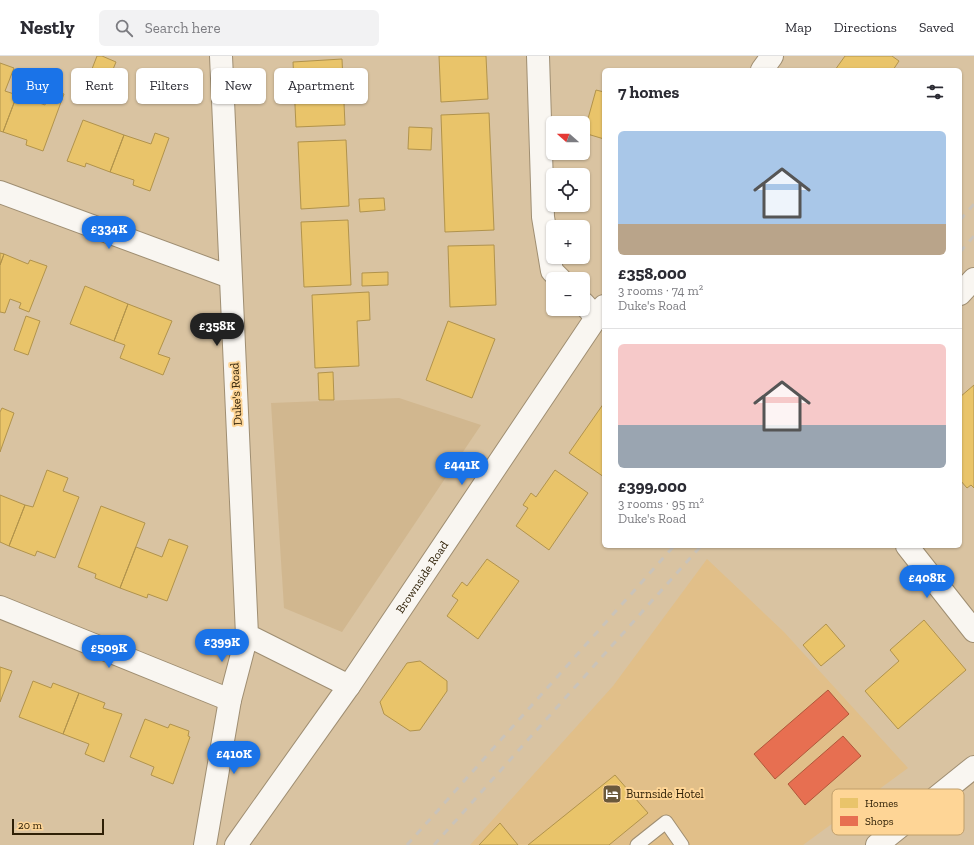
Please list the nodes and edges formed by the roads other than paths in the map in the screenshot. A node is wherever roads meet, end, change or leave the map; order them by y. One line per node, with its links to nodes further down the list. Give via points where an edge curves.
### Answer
1 (220, 56): 7 (street, Duke's Road)
2 (538, 56): 6 (street, via 543,217)
3 (772, 56): 4 (street)
4 (763, 68)
5 (0, 192): 7 (street)
6 (553, 272)
7 (230, 277): 14 (street, Duke's Road)
8 (974, 279): 9 (street)
9 (962, 292)
10 (594, 308): 15 (street, Brownside Road)
11 (909, 548): 13 (street)
12 (0, 607): 16 (street)
13 (974, 631)
14 (247, 636): 15 (street); 16 (street, Duke's Road)
15 (349, 686): 21 (street, Brownside Road)
16 (230, 700): 20 (street, Duke's Road)
17 (974, 767): 18 (street)
18 (947, 789)
19 (889, 835): 24 (street)
20 (205, 845)
21 (236, 845)
22 (637, 845): 23 (lane, via 666,822)
23 (682, 845)
24 (877, 845)

